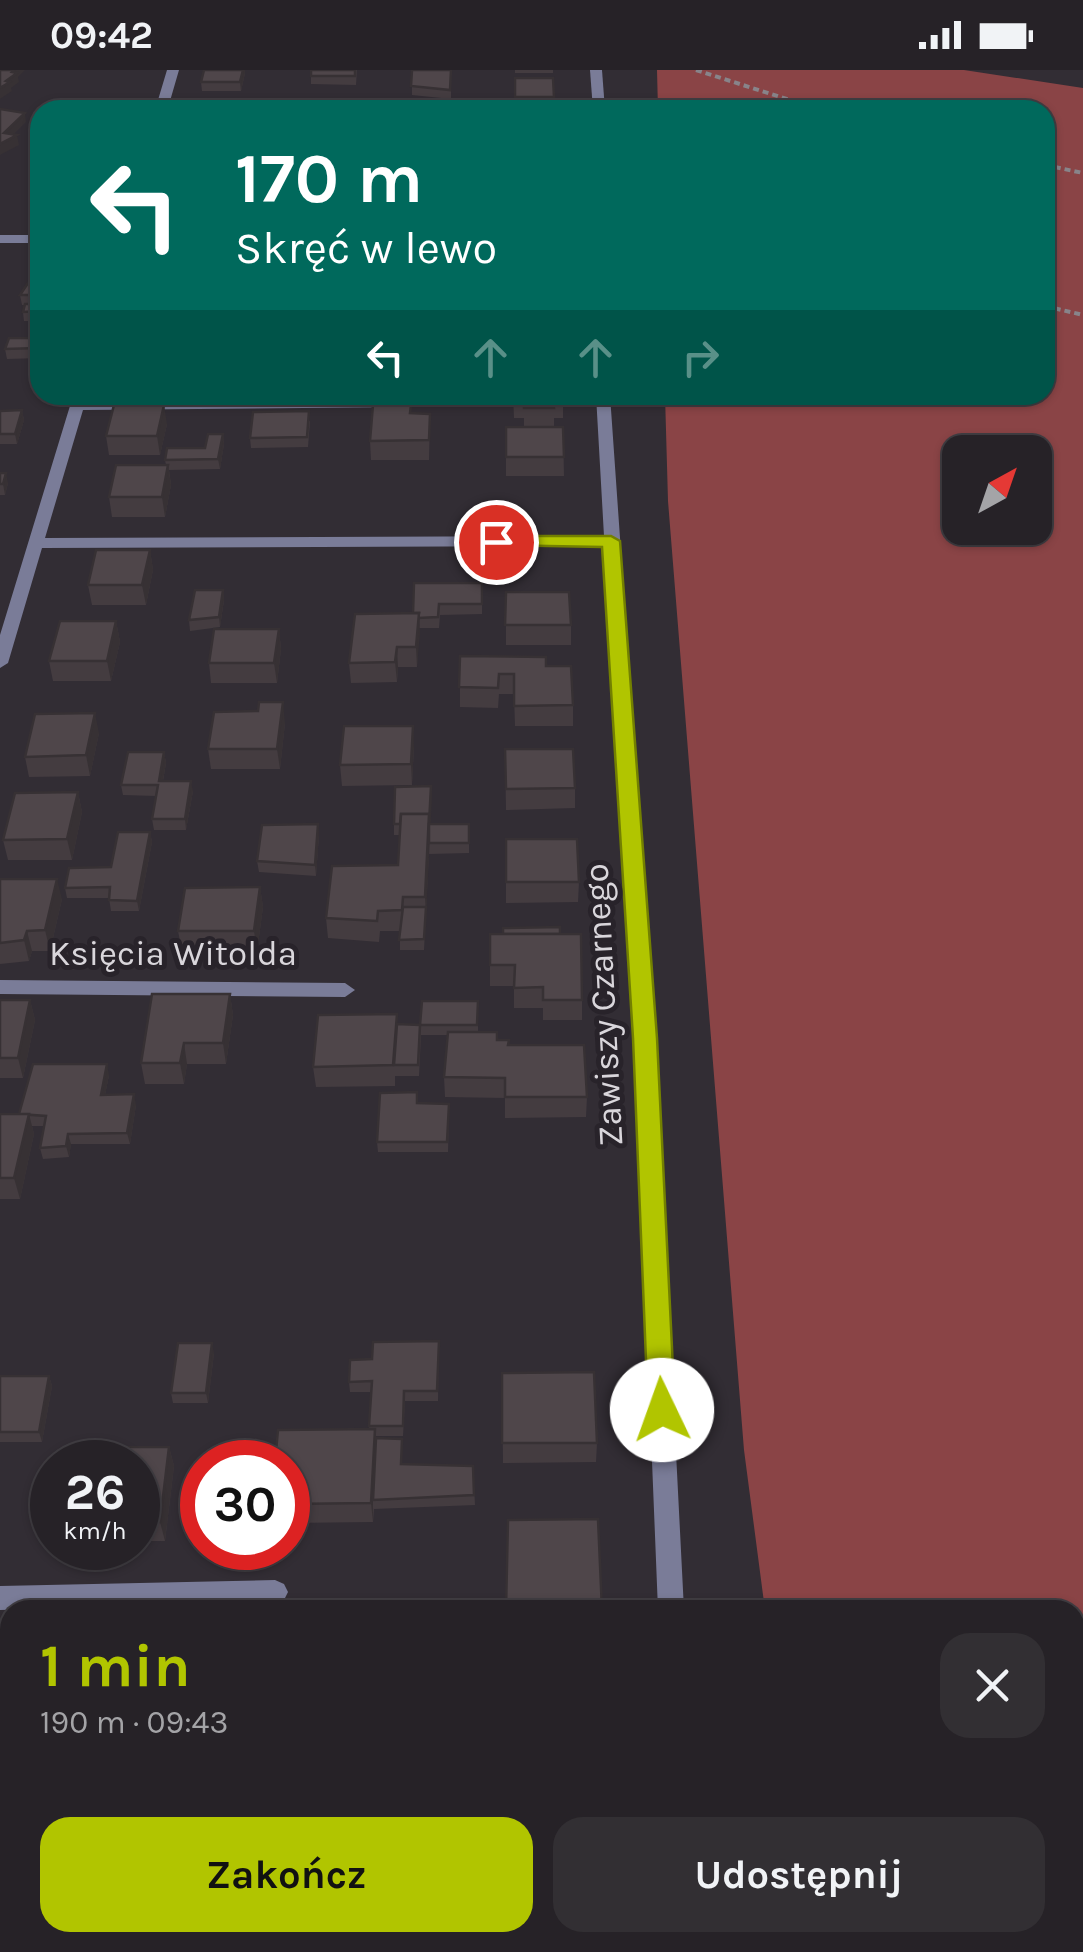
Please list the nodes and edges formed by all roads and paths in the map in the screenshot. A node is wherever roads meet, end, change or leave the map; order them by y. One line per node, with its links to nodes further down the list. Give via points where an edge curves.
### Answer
1 (173, 70): 4 (street)
2 (596, 70): 5 (street)
3 (696, 70): 6 (path)
4 (164, 100)
5 (598, 100)
6 (790, 100)
7 (1055, 168): 8 (path)
8 (1083, 173)
9 (30, 239): 10 (street)
10 (0, 240)
11 (1055, 308): 12 (path)
12 (1083, 315)
13 (77, 405): 16 (street)
14 (603, 405): 15 (street, Zawiszy Czarnego)
15 (611, 541): 16 (street); 22 (street, Zawiszy Czarnego, via 645,1038)
16 (36, 543): 17 (street)
17 (0, 663)
18 (0, 987): 19 (street, Księcia Witolda)
19 (345, 990)
20 (274, 1592): 21 (street)
21 (0, 1598)
22 (671, 1600)

